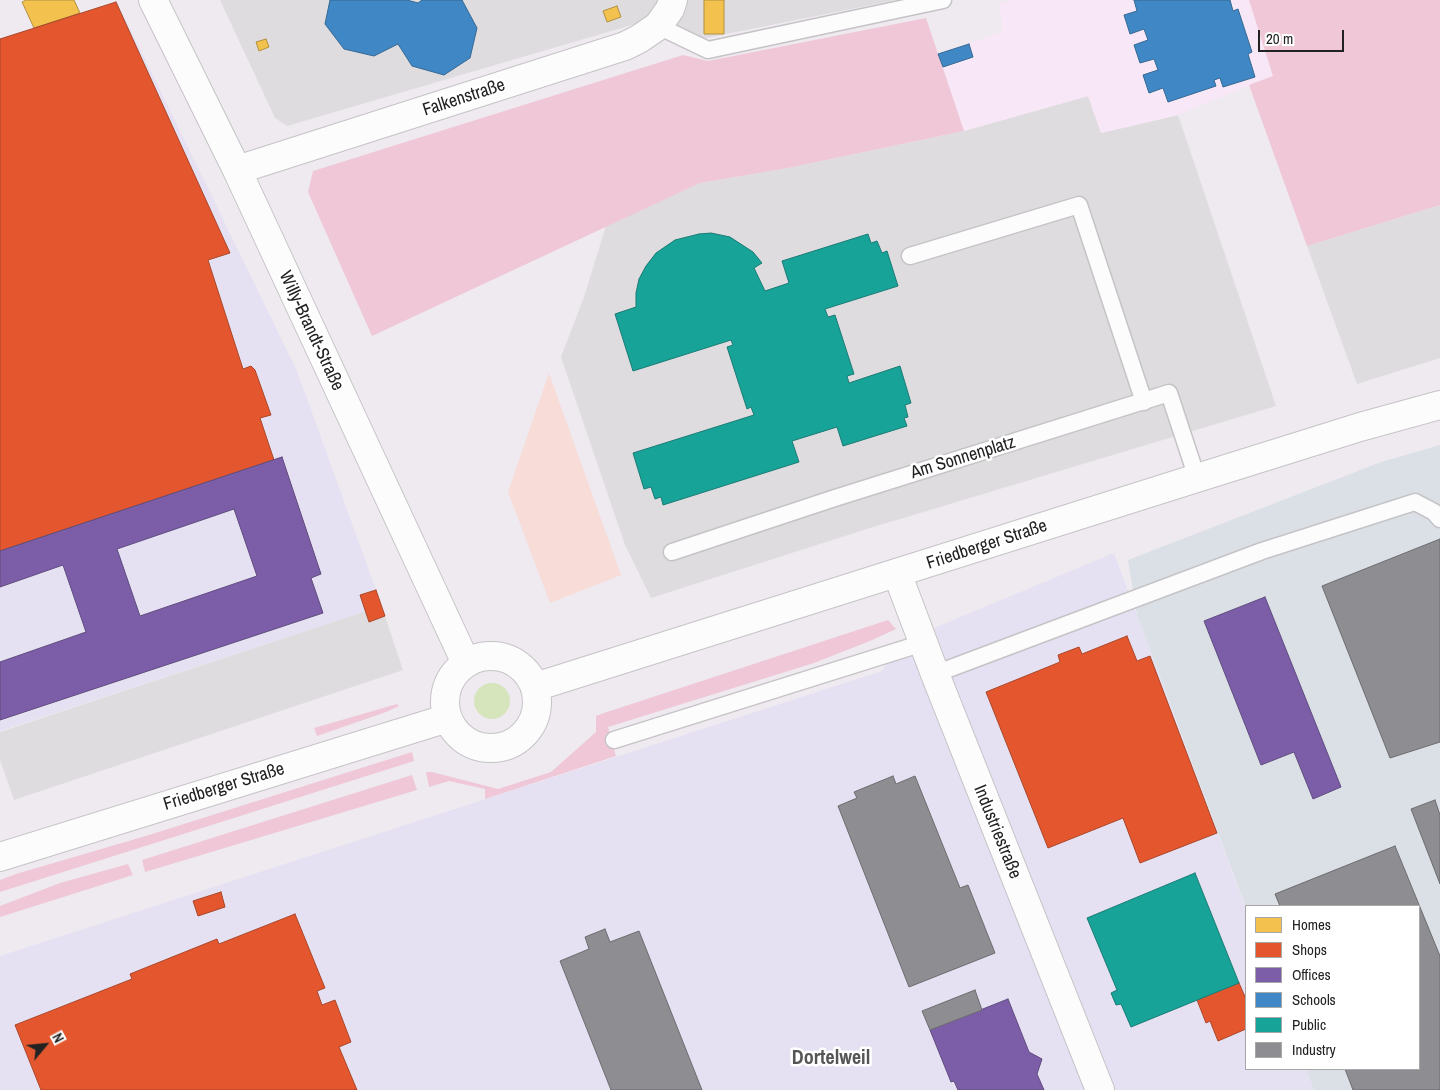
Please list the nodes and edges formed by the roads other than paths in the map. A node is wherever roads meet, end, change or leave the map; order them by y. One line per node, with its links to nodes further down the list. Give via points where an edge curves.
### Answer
1 (153, 0): 5 (street, Willy-Brandt-Straße)
2 (673, 0): 4 (street, Falkenstraße)
3 (943, 0): 4 (lane, via 708,50)
4 (658, 26): 5 (street, Falkenstraße, via 639,39 606,53)
5 (237, 170): 14 (street, Willy-Brandt-Straße)
6 (910, 256): 7 (lane, via 1079,205)
7 (1144, 402): 9 (lane, Am Sonnenplatz, via 1170,393); 11 (lane, Am Sonnenplatz)
8 (1440, 404): 9 (street, Friedberger Straße)
9 (1197, 478): 12 (street, Friedberger Straße)
10 (1440, 519): 15 (lane, via 1434,512 1414,502 1262,551)
11 (672, 552)
12 (897, 573): 13 (street, Industriestraße); 16 (street, Friedberger Straße)
13 (923, 643): 15 (street, Industriestraße); 18 (lane)
14 (466, 663): 16 (street, via 493,656 506,658 519,665); 17 (street, via 448,687 445,702)
15 (935, 674): 20 (street, Industriestraße)
16 (535, 687): 17 (street, via 537,705 533,722 522,736 506,745 489,748 472,744 457,733)
17 (448, 718): 19 (street, Friedberger Straße)
18 (614, 740)
19 (0, 857)
20 (1100, 1090)

